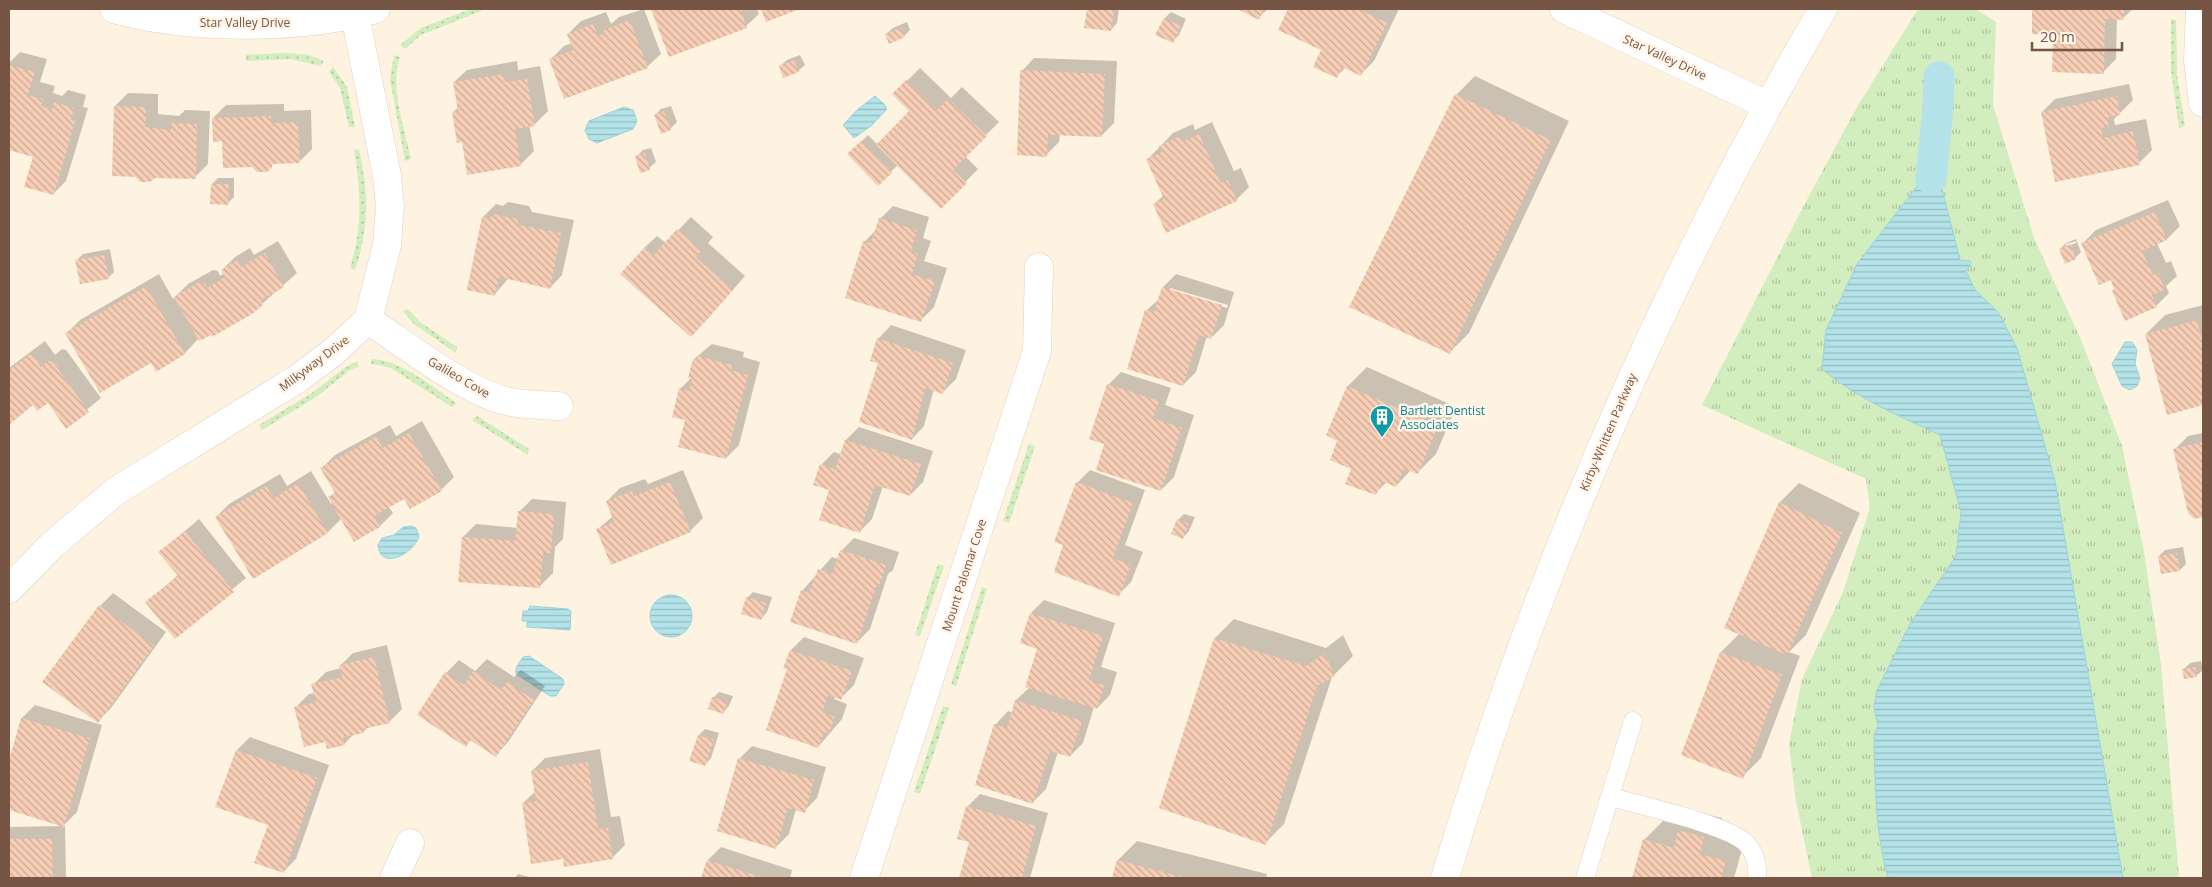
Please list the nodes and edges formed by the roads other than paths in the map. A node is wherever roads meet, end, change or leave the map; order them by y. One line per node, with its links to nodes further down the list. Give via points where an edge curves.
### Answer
1 (114, 9): 5 (street, Star Valley Drive, via 178,20 234,24 304,22)
2 (1564, 9): 7 (street, Star Valley Drive)
3 (1823, 9): 7 (street, Kirby-Whitten Parkway)
4 (2200, 9): 6 (street, via 2198,61)
5 (366, 12): 9 (street, via 390,206 387,245)
6 (2203, 103)
7 (1767, 105): 17 (street, Kirby-Whitten Parkway, via 1645,345 1559,546 1482,757)
8 (1039, 267): 16 (street, Mount Palomar Cove, via 1037,351)
9 (368, 320): 10 (street, Galileo Cove, via 455,377 492,397); 11 (street, Milkyway Drive, via 297,379 116,491 52,545)
10 (559, 406)
11 (9, 589)
12 (1634, 721): 13 (lane)
13 (1611, 797): 18 (lane); 19 (lane, via 1712,826 1745,842 1758,862)
14 (410, 843): 15 (street)
15 (394, 878)
16 (864, 878)
17 (1445, 878)
18 (1584, 878)
19 (1758, 878)

